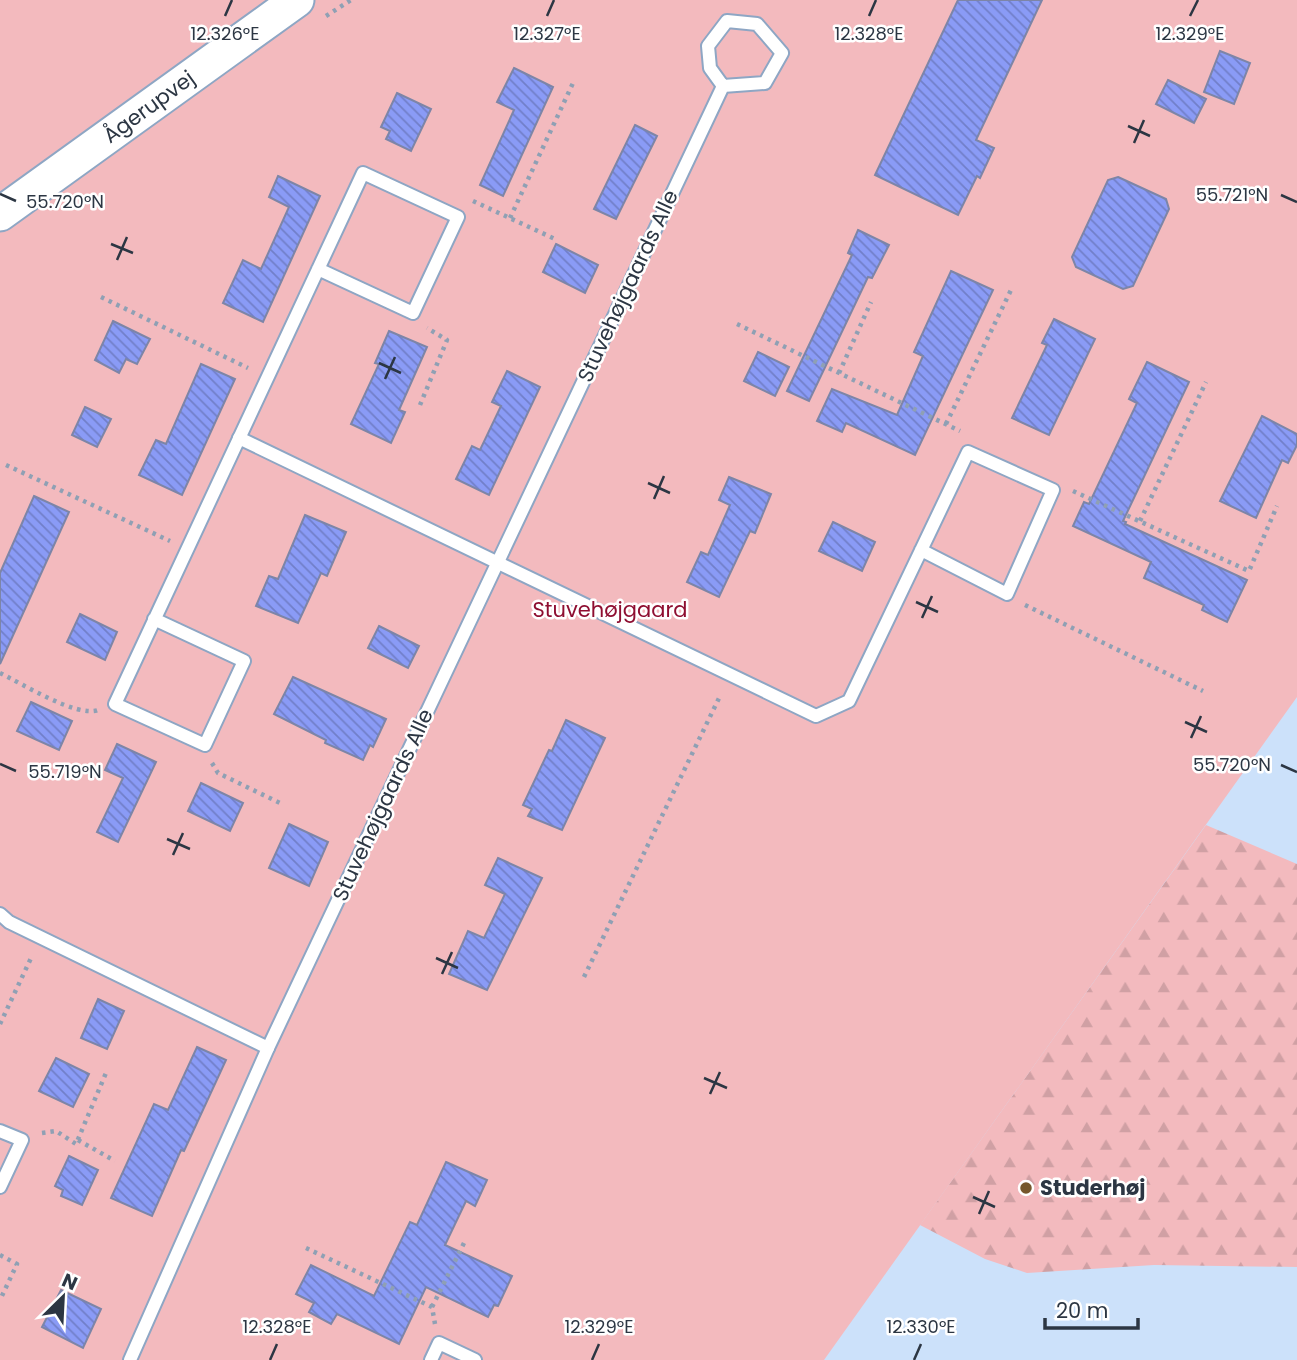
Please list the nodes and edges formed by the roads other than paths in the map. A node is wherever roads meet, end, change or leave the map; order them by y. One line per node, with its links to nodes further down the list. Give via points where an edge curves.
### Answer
1 (297, 0): 3 (street, Ågerupvej)
2 (723, 86): 2 (lane, via 765,83 782,53 757,24 727,21 708,46 710,68); 7 (lane, Stuvehøjgaards Alle)
3 (0, 214)
4 (318, 269): 4 (lane, via 363,173 458,217 413,313); 5 (lane)
5 (239, 438): 7 (lane); 8 (lane)
6 (921, 550): 6 (lane, via 968,452 1053,490 1007,594); 7 (lane, via 849,701 817,716)
7 (498, 562): 10 (lane, Stuvehøjgaards Alle)
8 (154, 619): 8 (lane, via 244,661 205,745 115,704)
9 (0, 914): 10 (lane)
10 (268, 1048): 13 (lane, Stuvehøjgaards Alle)
11 (0, 1130): 12 (lane, via 22,1140)
12 (0, 1187)
13 (130, 1360)
14 (431, 1360): 15 (lane, via 439,1343)
15 (475, 1360)

